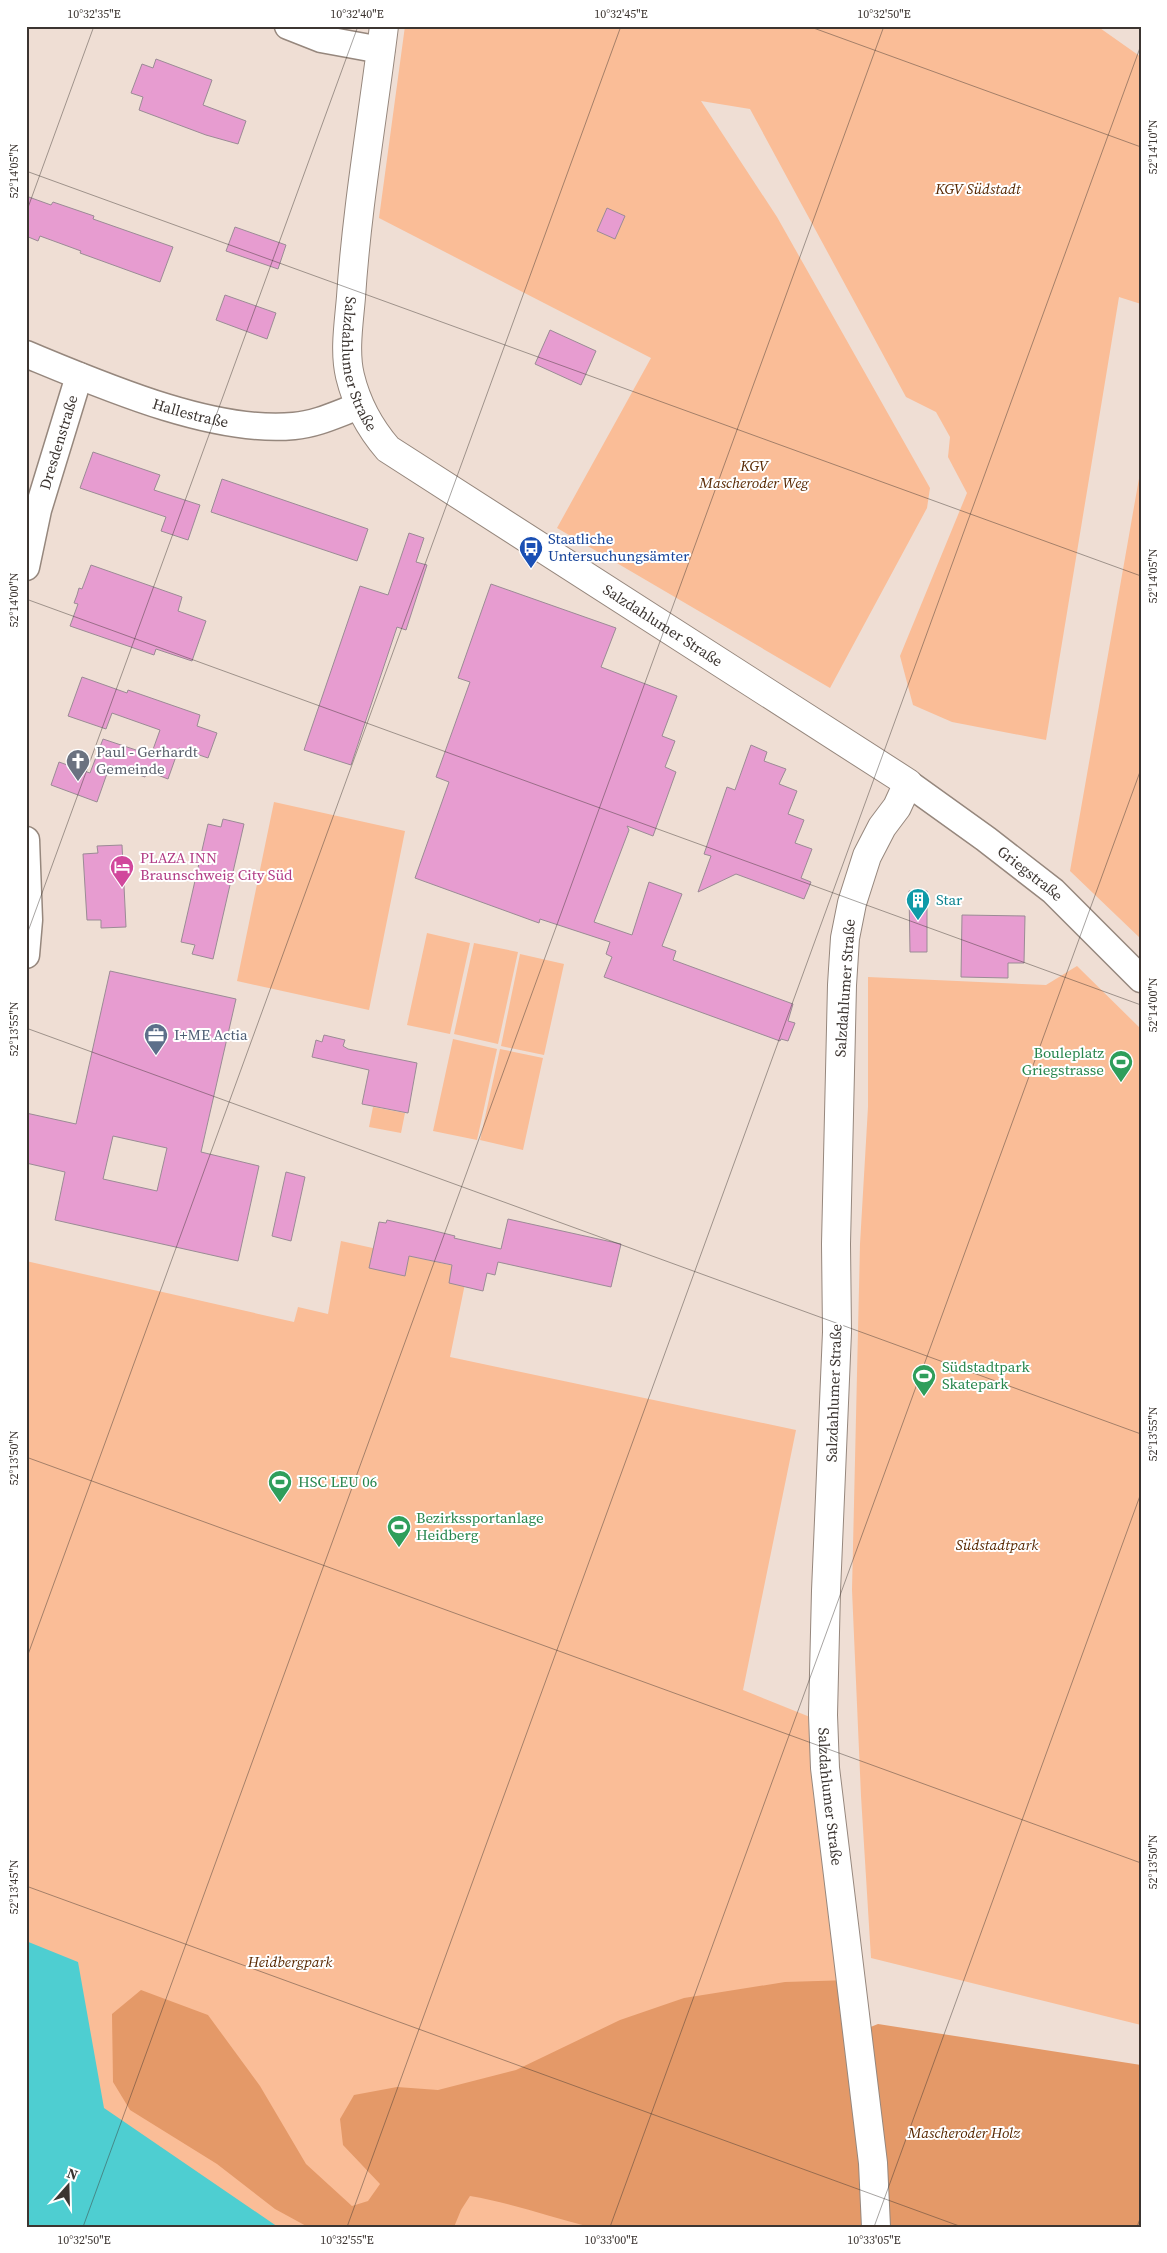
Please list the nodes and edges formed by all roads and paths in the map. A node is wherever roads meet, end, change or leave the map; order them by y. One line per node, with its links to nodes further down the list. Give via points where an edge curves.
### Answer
1 (288, 26): 2 (street, via 321,39)
2 (383, 38): 5 (main road, Salzdahlumer Straße, via 354,254 348,340 349,374)
3 (26, 354): 4 (street, Hallestraße)
4 (79, 376): 5 (street, Hallestraße, via 206,418 257,427 311,424); 6 (street, Dresdenstraße, via 38,510)
5 (359, 406): 7 (main road, Salzdahlumer Straße, via 372,430 388,449)
6 (26, 567)
7 (908, 783): 10 (street, Griegstraße, via 1053,891); 11 (main road, Salzdahlumer Straße, via 868,856 852,902 845,938 836,1244 838,1332 823,1715 826,1776 872,2154)
8 (26, 840): 9 (street, via 29,920)
9 (26, 955)
10 (1141, 979)
11 (876, 2227)

